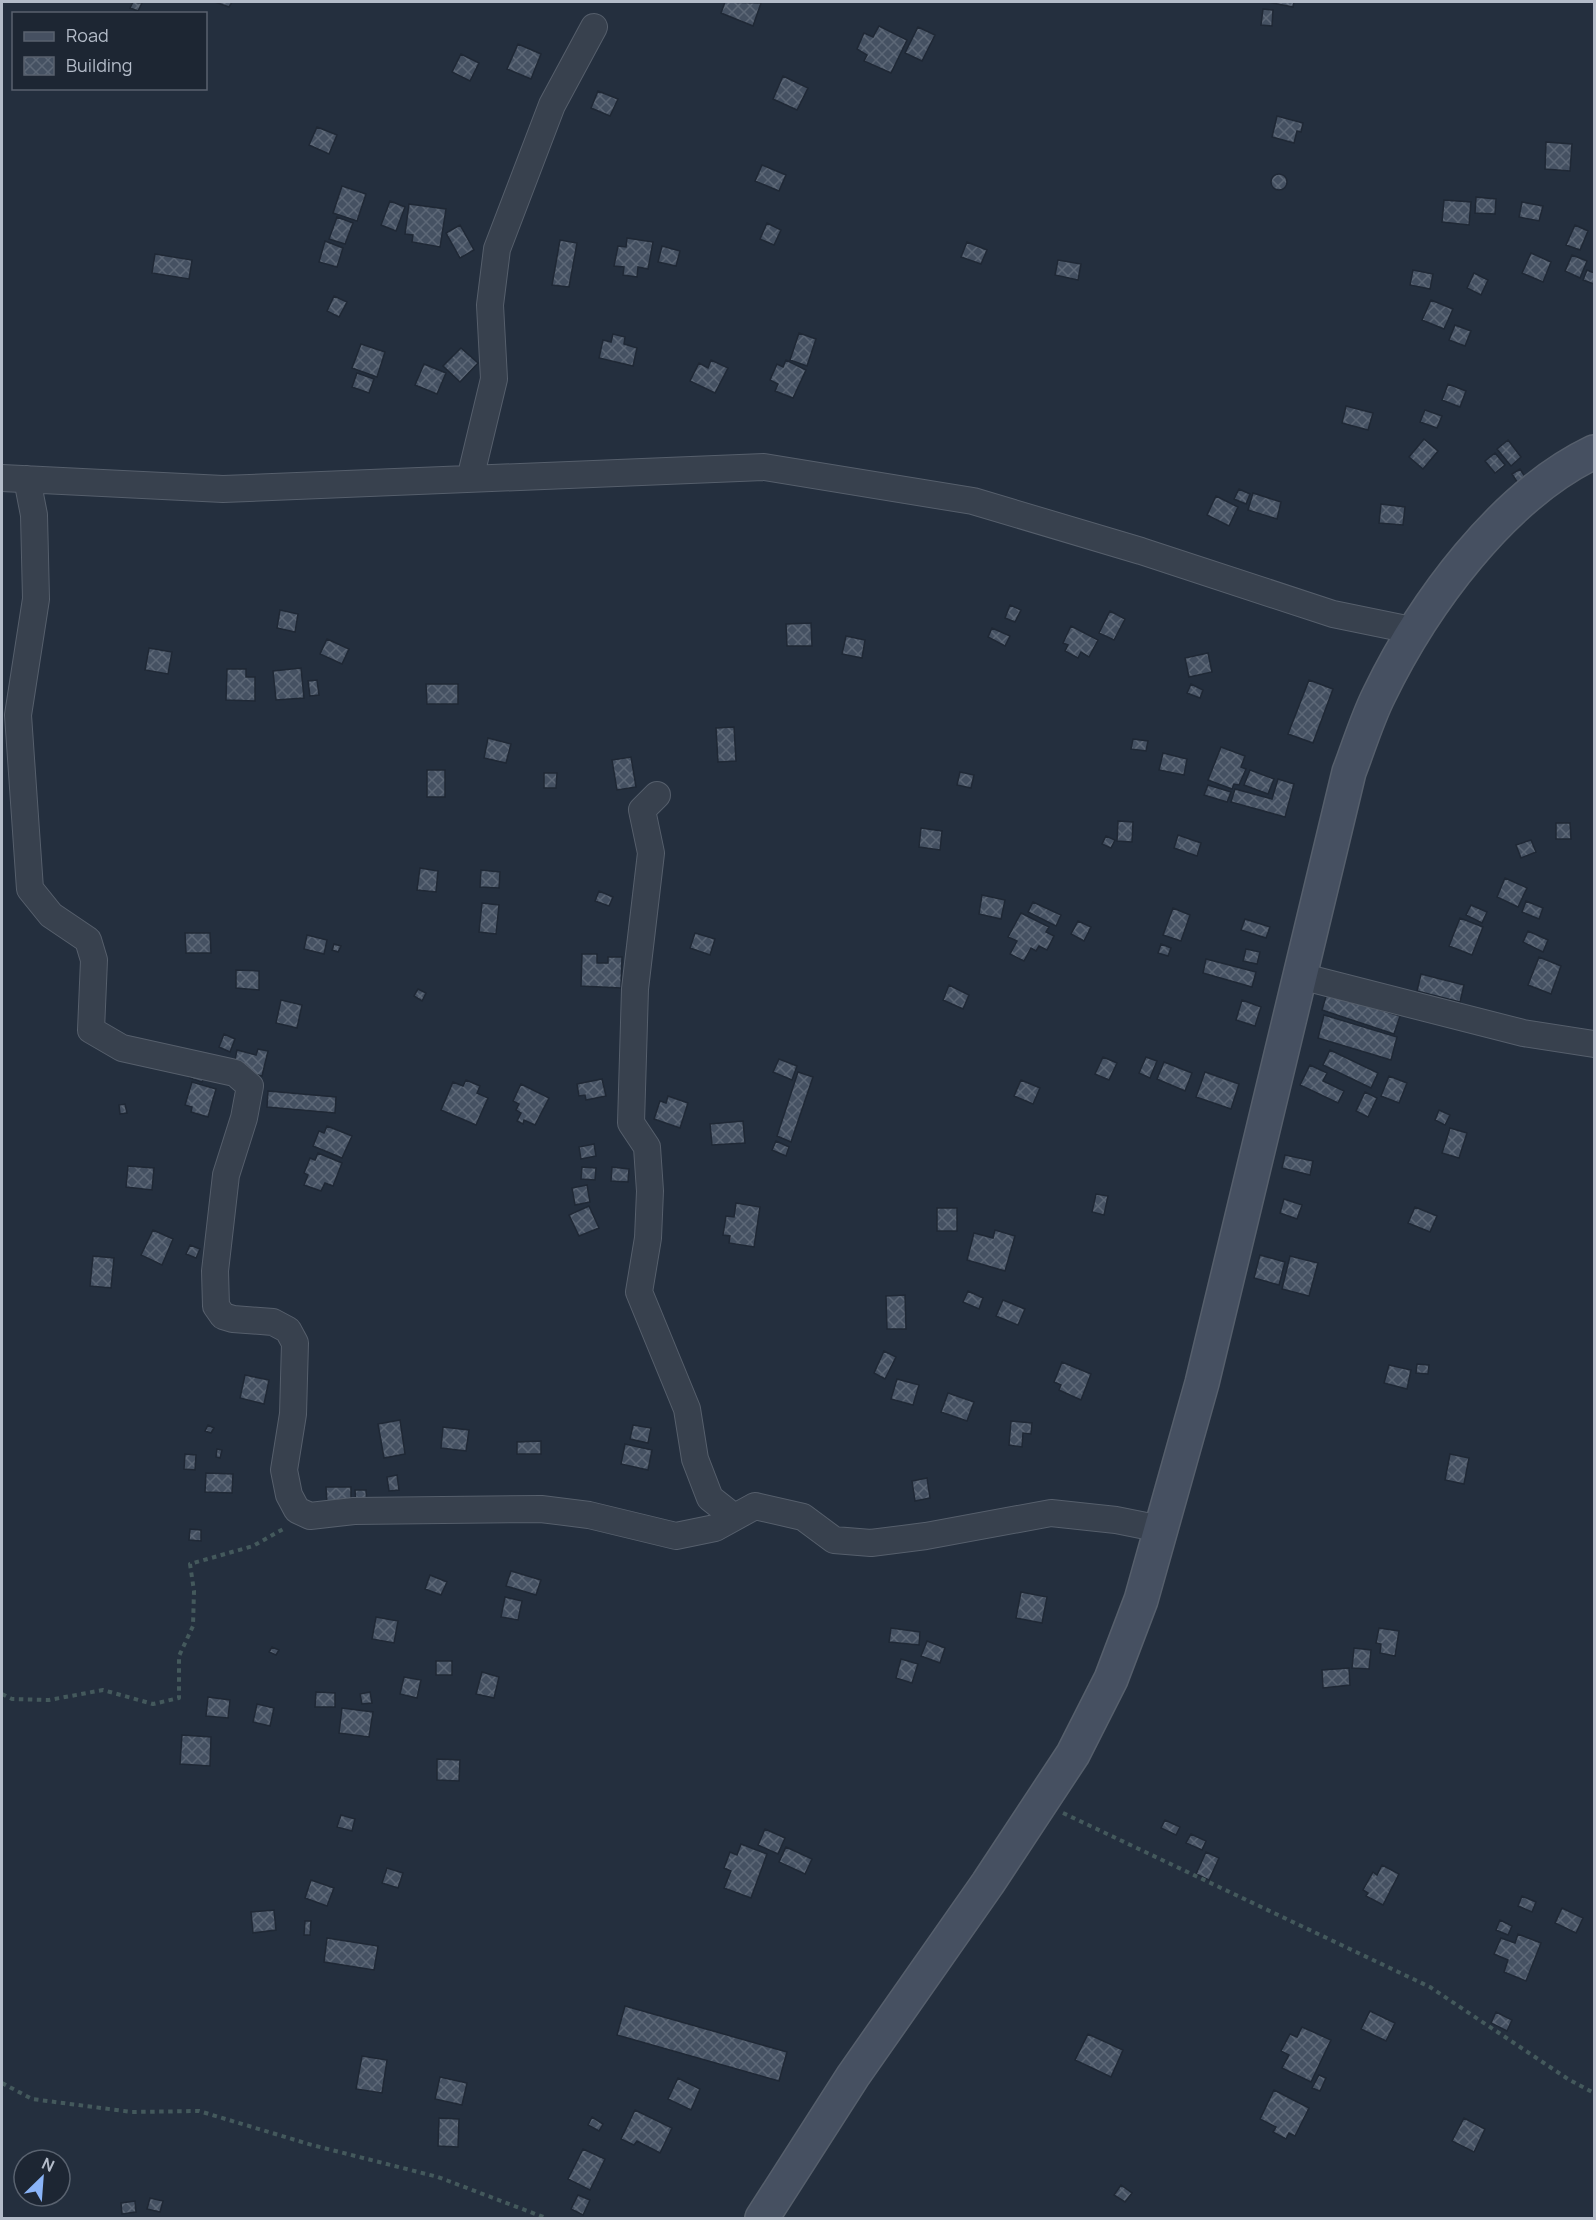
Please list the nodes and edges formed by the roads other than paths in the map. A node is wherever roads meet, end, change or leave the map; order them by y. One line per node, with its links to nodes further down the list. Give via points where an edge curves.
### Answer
1 (594, 27): 5 (street, via 552,105 497,249 490,304 494,379)
2 (1594, 452): 6 (street, via 1554,474 1523,499 1470,552)
3 (2, 478): 4 (street)
4 (27, 479): 5 (street, via 223,489); 10 (street, via 34,515 36,599 18,715 30,889 51,915 88,940 94,960 92,1030 122,1048 235,1073 250,1086 226,1175 214,1271 216,1306 223,1316 233,1319 273,1322 288,1330 295,1342 293,1414 284,1470 297,1510 310,1516 354,1511 541,1509 589,1515 676,1536 715,1528)
5 (470, 479): 6 (street, via 764,467 876,484 973,501 1333,614)
6 (1416, 631): 8 (street, via 1379,695 1349,772)
7 (657, 795): 10 (street, via 642,810 651,853 635,989 631,1123 647,1147 650,1191 648,1238 639,1292 687,1409 695,1459 710,1498)
8 (1300, 976): 9 (street, via 1523,1033); 11 (street, via 1202,1383)
9 (1594, 1044)
10 (734, 1517): 11 (street, via 755,1506 803,1517 834,1540 871,1543 1051,1513)
11 (1161, 1529): 12 (street, via 1141,1600 1111,1678 1072,1754 853,2076)
12 (762, 2218)

